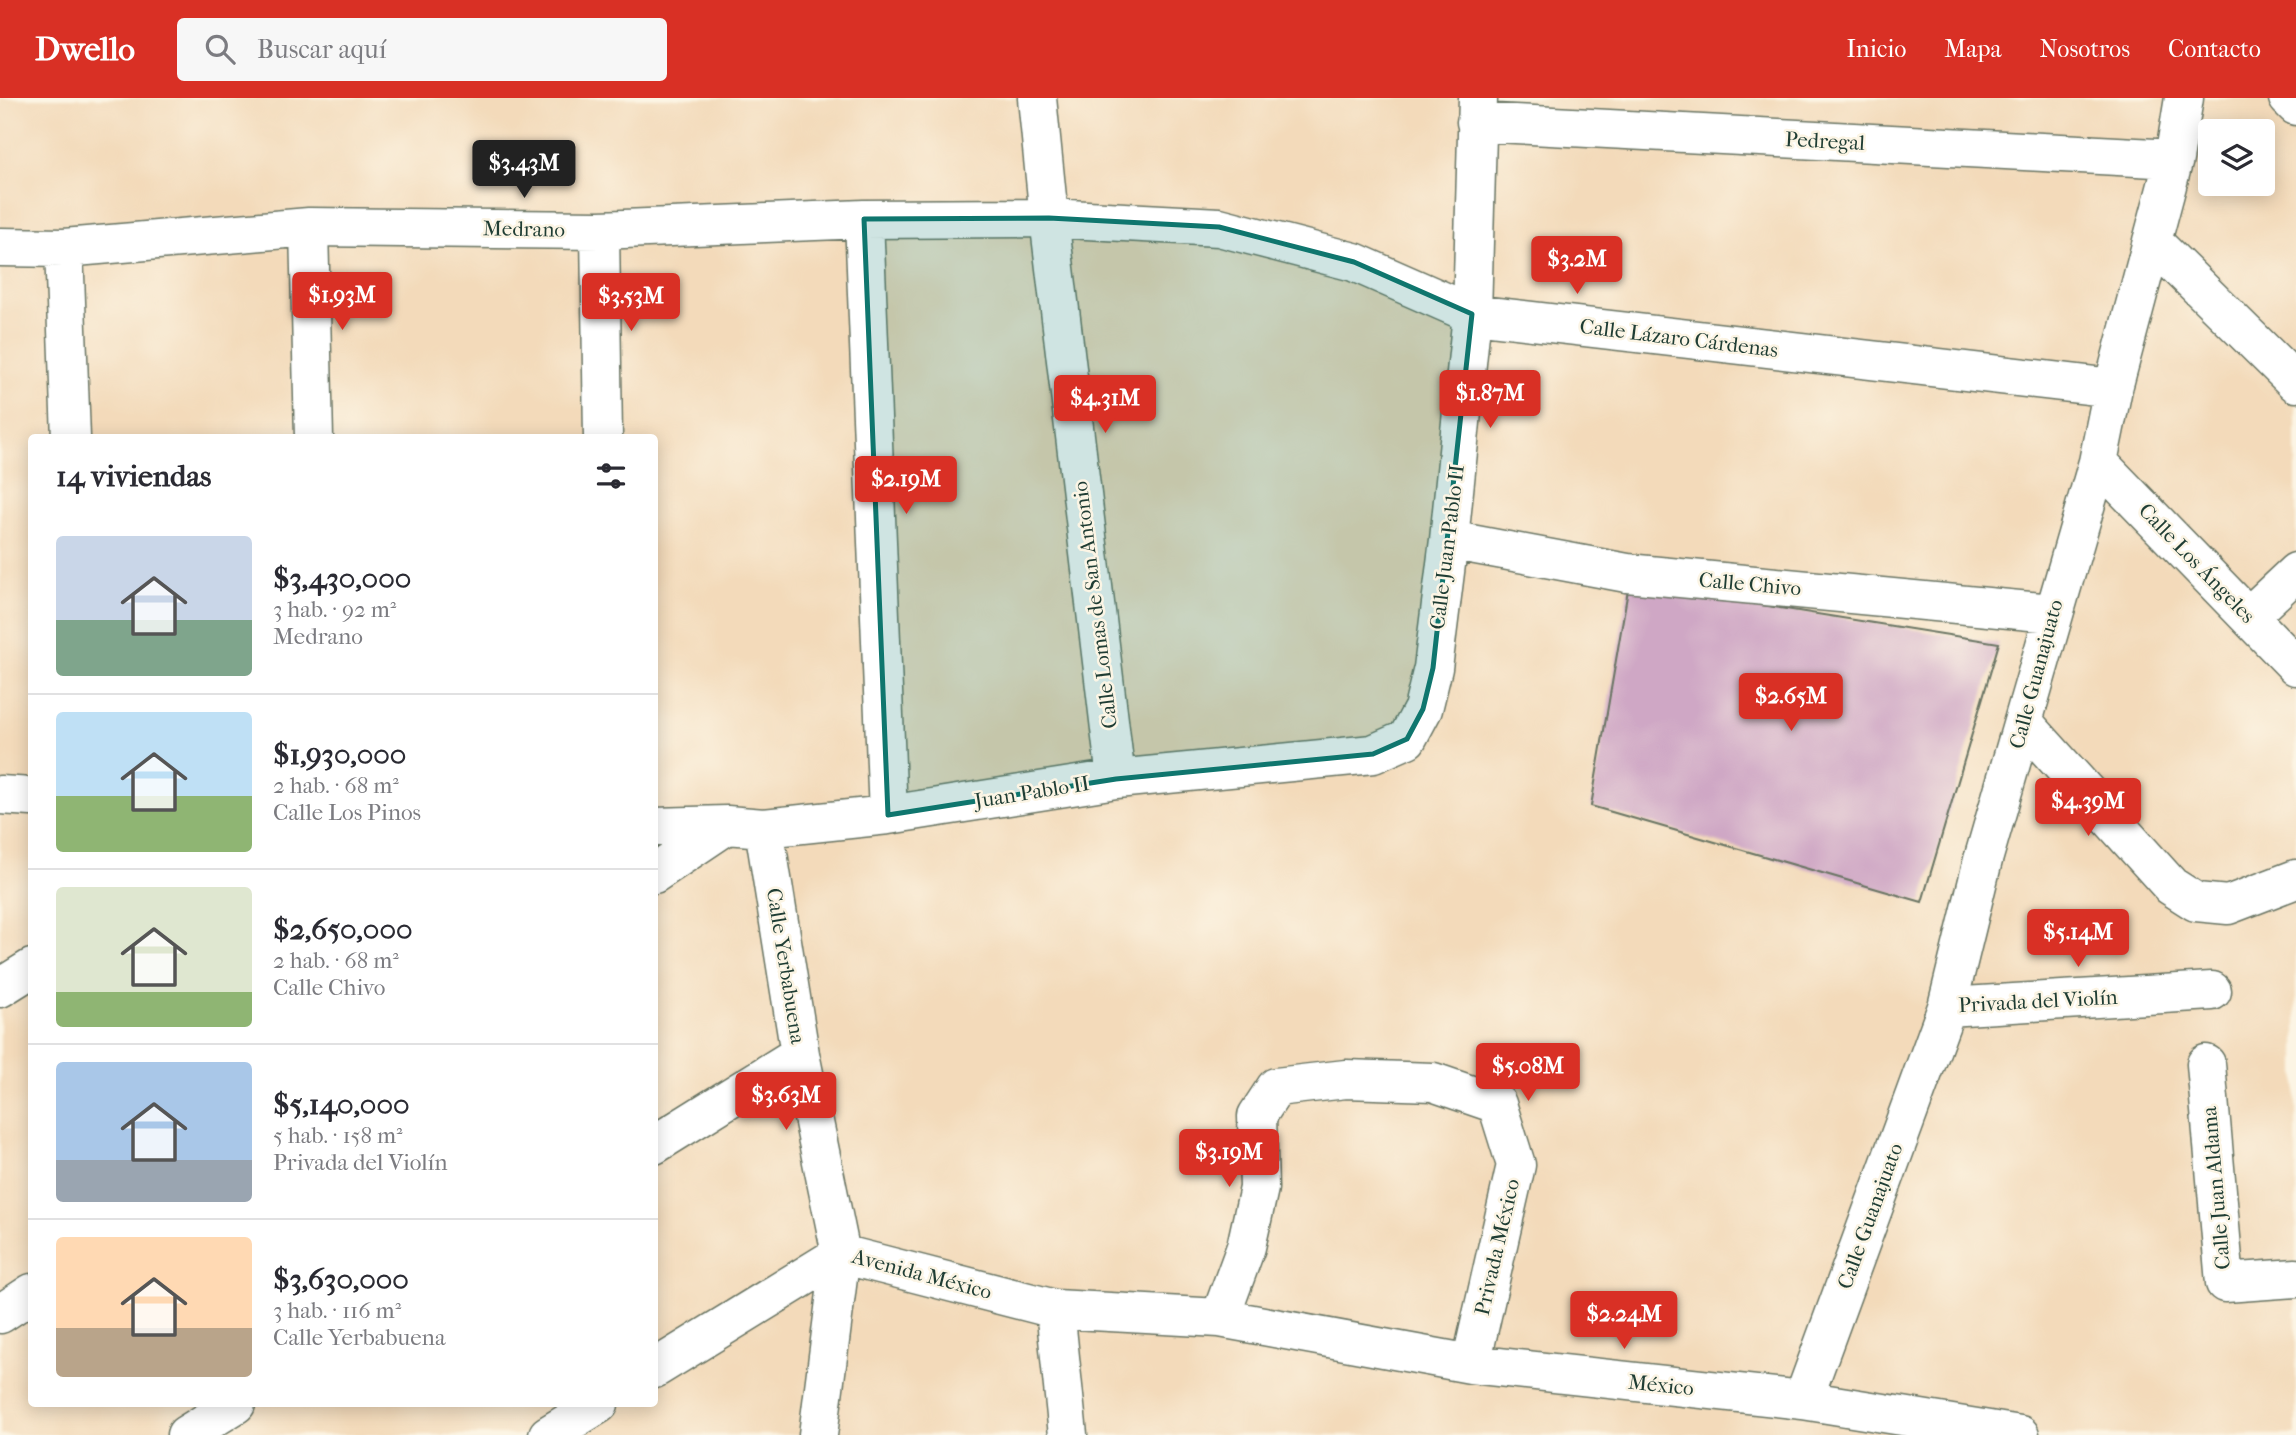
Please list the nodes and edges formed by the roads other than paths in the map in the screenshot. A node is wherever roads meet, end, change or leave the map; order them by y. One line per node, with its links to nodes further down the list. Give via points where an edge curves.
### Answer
1 (1037, 98): 7 (street, Calle Lomas de San Antonio)
2 (2184, 98): 6 (street, Calle Guanajuato)
3 (2288, 98): 4 (street)
4 (2296, 106)
5 (1477, 110): 6 (street, Pedregal); 14 (street, Calle Juan Pablo II)
6 (2174, 159): 11 (street, Calle Guanajuato)
7 (1049, 218): 8 (street, Medrano); 14 (street, Calle Lázaro Cárdenas, via 1219,227 1354,261); 28 (street, Calle Lomas de San Antonio)
8 (864, 219): 10 (street, Medrano); 31 (street)
9 (309, 228): 10 (street, Medrano); 13 (street, Medrano); 18 (street)
10 (600, 230): 19 (street)
11 (2152, 241): 15 (street); 16 (street, Calle Guanajuato)
12 (0, 247): 13 (street, Medrano)
13 (64, 248): 17 (street)
14 (1472, 314): 16 (street, Calle Lázaro Cárdenas); 21 (street, Calle Juan Pablo II)
15 (2296, 383)
16 (2113, 388): 20 (street, Calle Guanajuato)
17 (71, 434)
18 (314, 434)
19 (603, 434)
20 (2098, 462): 23 (street, Calle Guanajuato); 24 (street, Calle Los Ángeles)
21 (1449, 540): 23 (street, Calle Chivo, via 1627,573); 27 (street, Calle Juan Pablo II, via 1433,668 1423,709)
22 (2296, 572): 24 (street)
23 (2052, 613): 26 (street, Calle Guanajuato)
24 (2249, 616): 25 (street, Calle Los Ángeles)
25 (2296, 666)
26 (2024, 723): 35 (street, via 2171,886 2196,902 2228,905); 39 (street, Calle Guanajuato, via 1983,860)
27 (1407, 739): 28 (street, Juan Pablo II, via 1373,754)
28 (1116, 779): 31 (street, Juan Pablo II)
29 (0, 795): 30 (street)
30 (28, 797)
31 (888, 815): 33 (street, Juan Pablo II)
32 (658, 827): 33 (street, Juan Pablo II)
33 (746, 827): 34 (street); 40 (street, Calle Yerbabuena)
34 (658, 872)
35 (2296, 879)
36 (28, 970): 37 (street)
37 (0, 988)
38 (2212, 991): 39 (street, Privada del Violín)
39 (1947, 1007): 51 (street, Calle Guanajuato)
40 (800, 1054): 42 (street); 43 (street, Calle Yerbabuena)
41 (2206, 1064): 44 (street, Calle Juan Aldama, via 2225,1283)
42 (658, 1142)
43 (841, 1254): 46 (street, Avenida México); 50 (street, Avenida México); 56 (street, Calle Yerbabuena)
44 (2296, 1278)
45 (28, 1296): 47 (street)
46 (1055, 1309): 48 (street, Avenida México); 57 (street)
47 (0, 1314)
48 (1220, 1318): 49 (street, México); 49 (street, Privada México, via 1245,1247 1259,1188 1257,1116 1276,1087 1346,1079 1433,1082 1497,1104 1516,1165)
49 (1471, 1364): 51 (street, México)
50 (658, 1367)
51 (1803, 1400): 58 (street, México)
52 (231, 1407): 54 (street)
53 (594, 1407): 55 (street)
54 (186, 1435)
55 (548, 1435)
56 (818, 1435)
57 (1068, 1435)
58 (2020, 1435)

